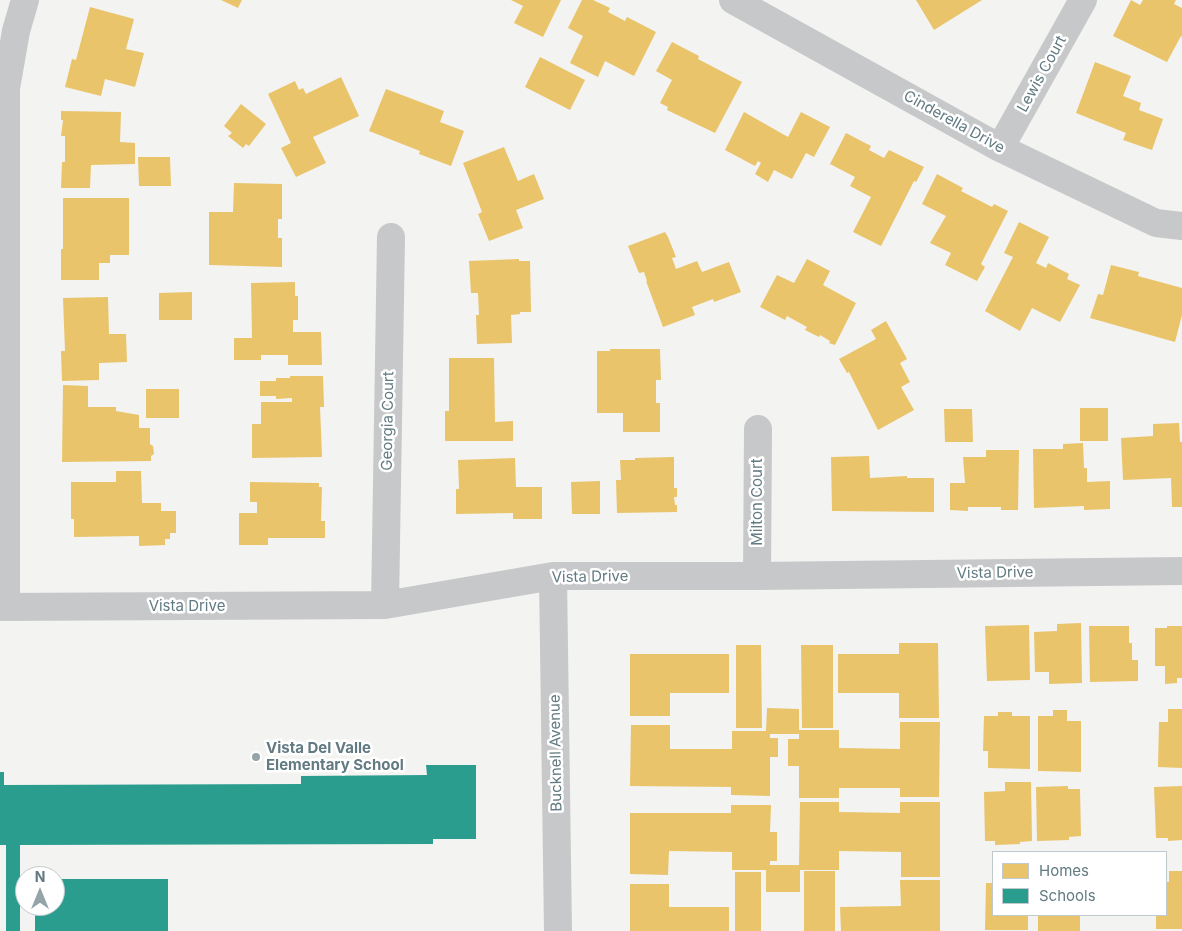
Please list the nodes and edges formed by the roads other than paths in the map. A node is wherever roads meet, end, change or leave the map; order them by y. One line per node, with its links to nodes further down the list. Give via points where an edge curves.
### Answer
1 (25, 0): 12 (street, via 6,88)
2 (734, 0): 4 (street, Cinderella Drive)
3 (1084, 0): 4 (street, Lewis Court)
4 (1000, 148): 5 (street, Cinderella Drive, via 1156,223)
5 (1182, 226)
6 (391, 237): 11 (street, Georgia Court)
7 (758, 429): 10 (street, Milton Court)
8 (1182, 571): 10 (street, Vista Drive)
9 (553, 576): 10 (street, Vista Drive); 11 (street, Vista Drive); 13 (street, Bucknell Avenue)
10 (757, 576)
11 (385, 605): 12 (street, Vista Drive)
12 (3, 607)
13 (558, 931)

